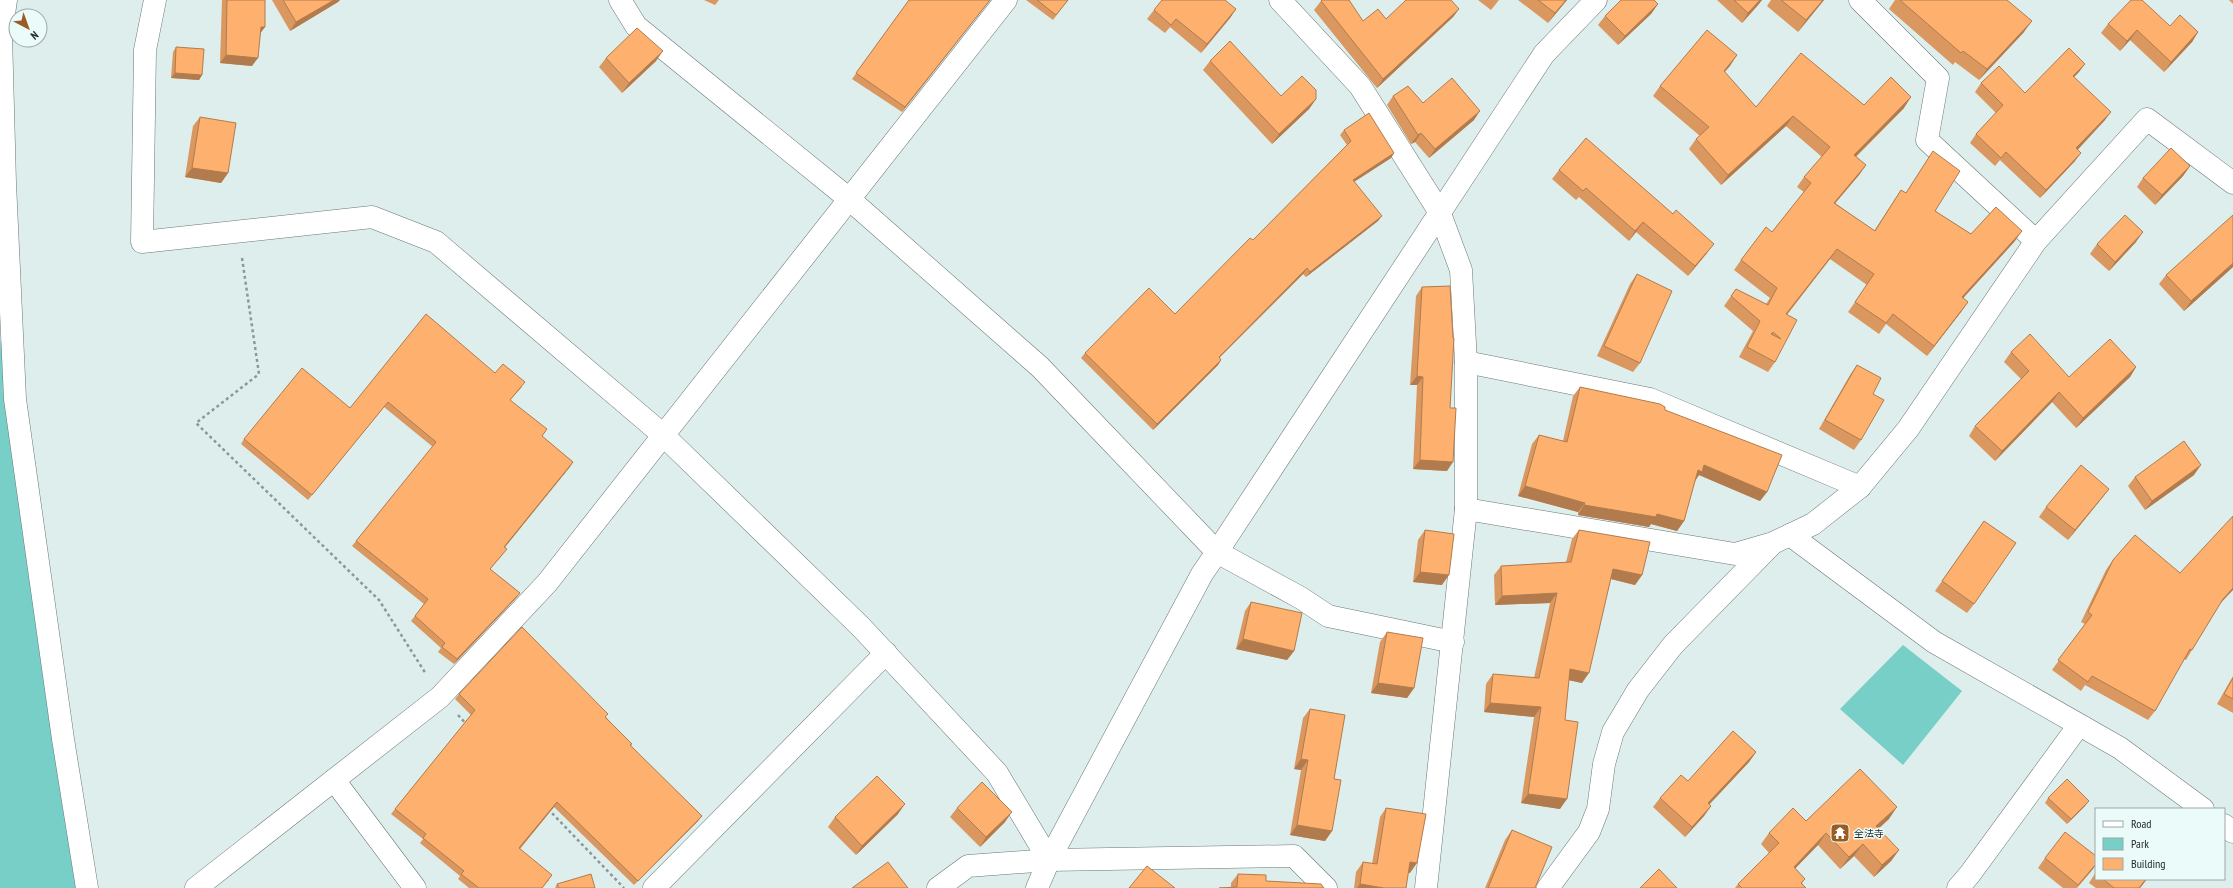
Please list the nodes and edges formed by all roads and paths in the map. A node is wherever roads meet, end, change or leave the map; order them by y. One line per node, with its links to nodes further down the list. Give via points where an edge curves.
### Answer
1 (6, 0): 30 (street, via 2,35 3,90 15,399 63,739)
2 (155, 0): 11 (street, via 146,50 142,242)
3 (620, 0): 9 (street, via 636,26)
4 (1006, 0): 9 (street)
5 (1280, 0): 10 (street, via 1360,86)
6 (1596, 0): 10 (street, via 1544,54)
7 (1860, 0): 12 (street, via 1938,78 1927,140)
8 (2233, 183): 12 (street, via 2147,119)
9 (848, 198): 14 (street); 18 (street, via 1040,367)
10 (1439, 211): 13 (street, via 1462,270); 18 (street)
11 (238, 232): 14 (street, via 372,217 436,242); 21 (path, via 259,374 196,423 379,600)
12 (2036, 241): 15 (street, via 1908,429)
13 (1466, 362): 15 (street, via 1650,399); 16 (street)
14 (662, 434): 20 (street); 21 (street, via 546,582)
15 (1860, 487): 17 (street, via 1813,524)
16 (1466, 509): 17 (street, via 1735,554); 19 (street)
17 (1781, 539): 22 (street, via 1934,642); 39 (street, via 1673,645 1638,690 1613,732 1604,764 1598,809 1589,832)
18 (1217, 552): 19 (street, via 1301,598 1328,616); 29 (street, via 1198,581)
19 (1453, 642): 38 (street)
20 (886, 654): 29 (street, via 998,773); 34 (street)
21 (440, 697): 23 (path); 24 (street)
22 (2079, 725): 26 (street, via 2120,748); 40 (street)
23 (473, 731)
24 (334, 780): 31 (street); 32 (street)
25 (543, 804): 33 (path)
26 (2202, 808)
27 (2225, 826): 28 (street)
28 (2233, 832)
29 (1049, 860): 35 (street, via 968,866); 36 (street); 37 (street, via 1294,856)
30 (87, 888)
31 (196, 888)
32 (415, 888)
33 (624, 888)
34 (654, 888)
35 (938, 888)
36 (1037, 888)
37 (1326, 888)
38 (1426, 888)
39 (1548, 888)
40 (1958, 888)

